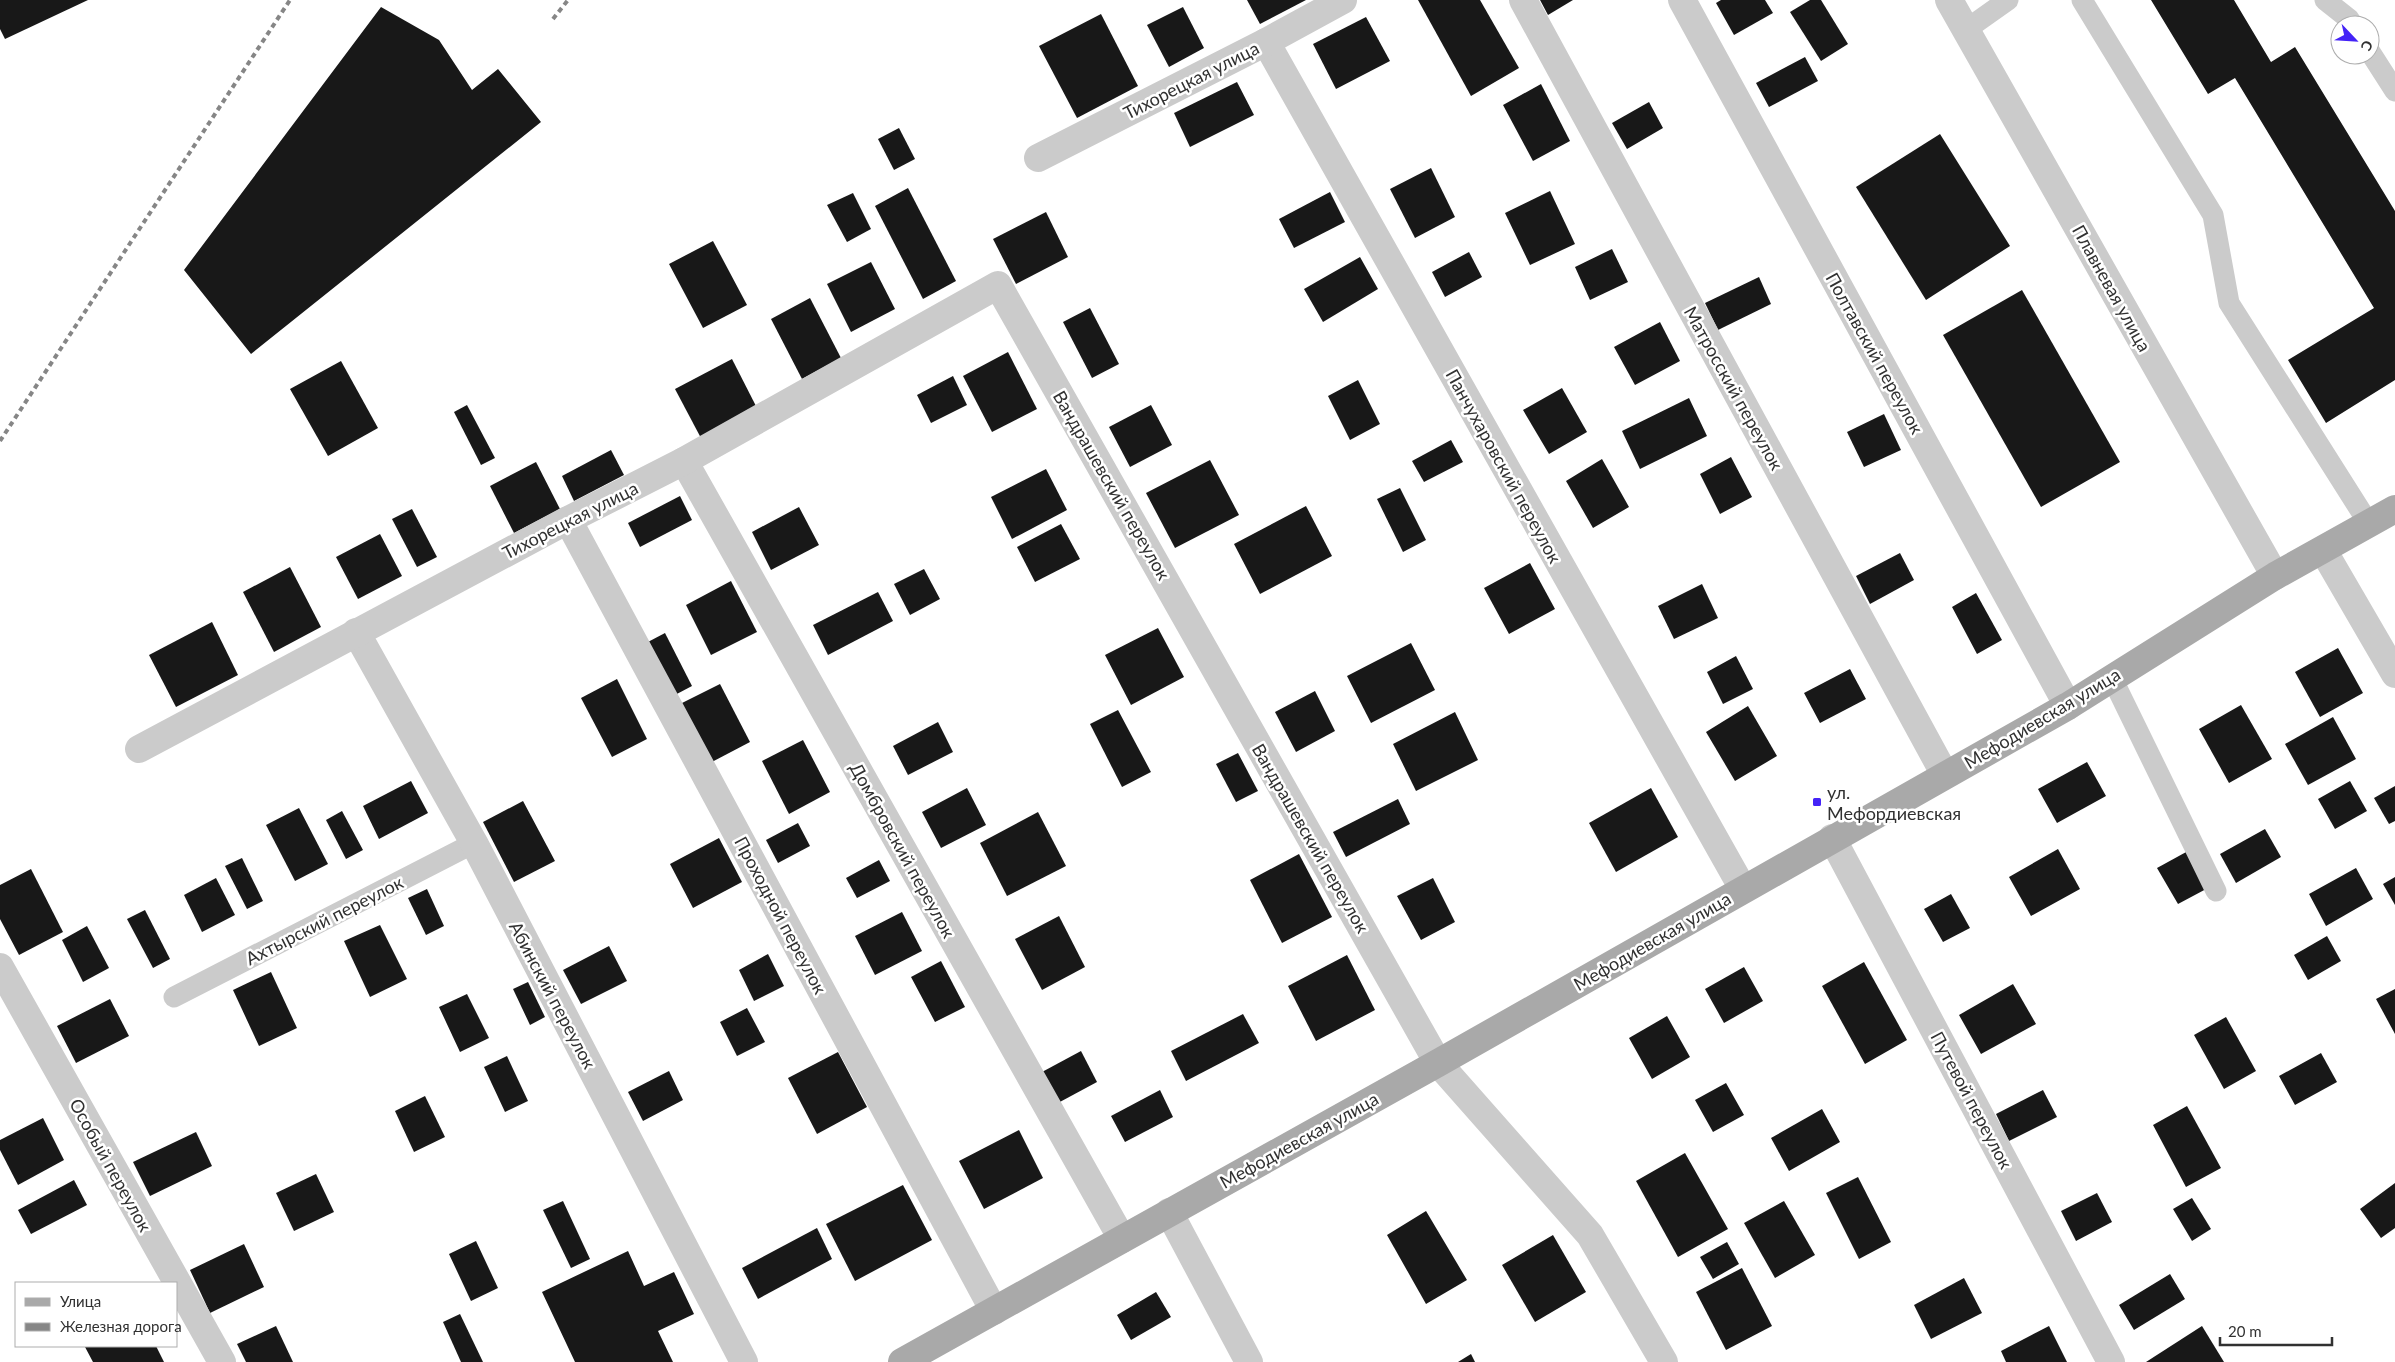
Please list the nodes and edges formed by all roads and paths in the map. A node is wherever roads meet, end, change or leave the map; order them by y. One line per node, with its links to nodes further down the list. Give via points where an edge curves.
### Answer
1 (1343, 0): 10 (street, Тихорецкая улица)
2 (1523, 0): 26 (street, Матросский переулок)
3 (1682, 0): 24 (street, Полтавский переулок)
4 (1949, 0): 9 (street, Плавневая улица)
5 (2008, 0): 9 (lane)
6 (2082, 0): 18 (lane, via 2213,215 2228,303)
7 (2325, 0): 8 (lane)
8 (2344, 15)
9 (1966, 29): 20 (street, Плавневая улица)
10 (1266, 42): 13 (street, Тихорецкая улица); 29 (street, Панчухаровский переулок)
11 (2378, 65): 12 (lane)
12 (2395, 91)
13 (1038, 158)
14 (998, 285): 15 (street, Тихорецкая улица); 33 (street, Вандрашевский переулок)
15 (684, 461): 17 (street, Тихорецкая улица); 35 (street, Домбровский переулок)
16 (2395, 509): 18 (main road, Мефодиевская улица)
17 (568, 520): 21 (street, Тихорецкая улица); 38 (street, Проходной переулок)
18 (2369, 524): 19 (main road, Мефодиевская улица)
19 (2323, 550): 20 (main road, Мефодиевская улица); 22 (street)
20 (2275, 576): 23 (main road, Мефодиевская улица)
21 (356, 632): 25 (street, Тихорецкая улица); 28 (street, Абинский переулок)
22 (2395, 674)
23 (2112, 678): 24 (main road, Мефодиевская улица); 30 (lane)
24 (2068, 706): 26 (main road, Мефодиевская улица)
25 (139, 749)
26 (1945, 775): 27 (main road, Мефодиевская улица)
27 (1832, 838): 29 (main road, Мефодиевская улица); 44 (street, Путевой переулок)
28 (474, 843): 32 (lane, Ахтырский переулок); 40 (street, Абинский переулок)
29 (1743, 889): 33 (main road, Мефодиевская улица)
30 (2216, 891)
31 (0, 967): 36 (street, Особый переулок)
32 (174, 997)
33 (1438, 1063): 34 (main road, Мефодиевская улица); 43 (street, Вандрашевский переулок, via 1590,1235)
34 (1169, 1212): 35 (main road, Мефодиевская улица); 42 (street)
35 (1122, 1239): 38 (main road, Мефодиевская улица)
36 (177, 1282)
37 (178, 1284): 39 (street, Особый переулок)
38 (994, 1310): 41 (main road, Мефодиевская улица)
39 (222, 1362)
40 (744, 1362)
41 (902, 1362)
42 (1249, 1362)
43 (1664, 1362)
44 (2111, 1362)

